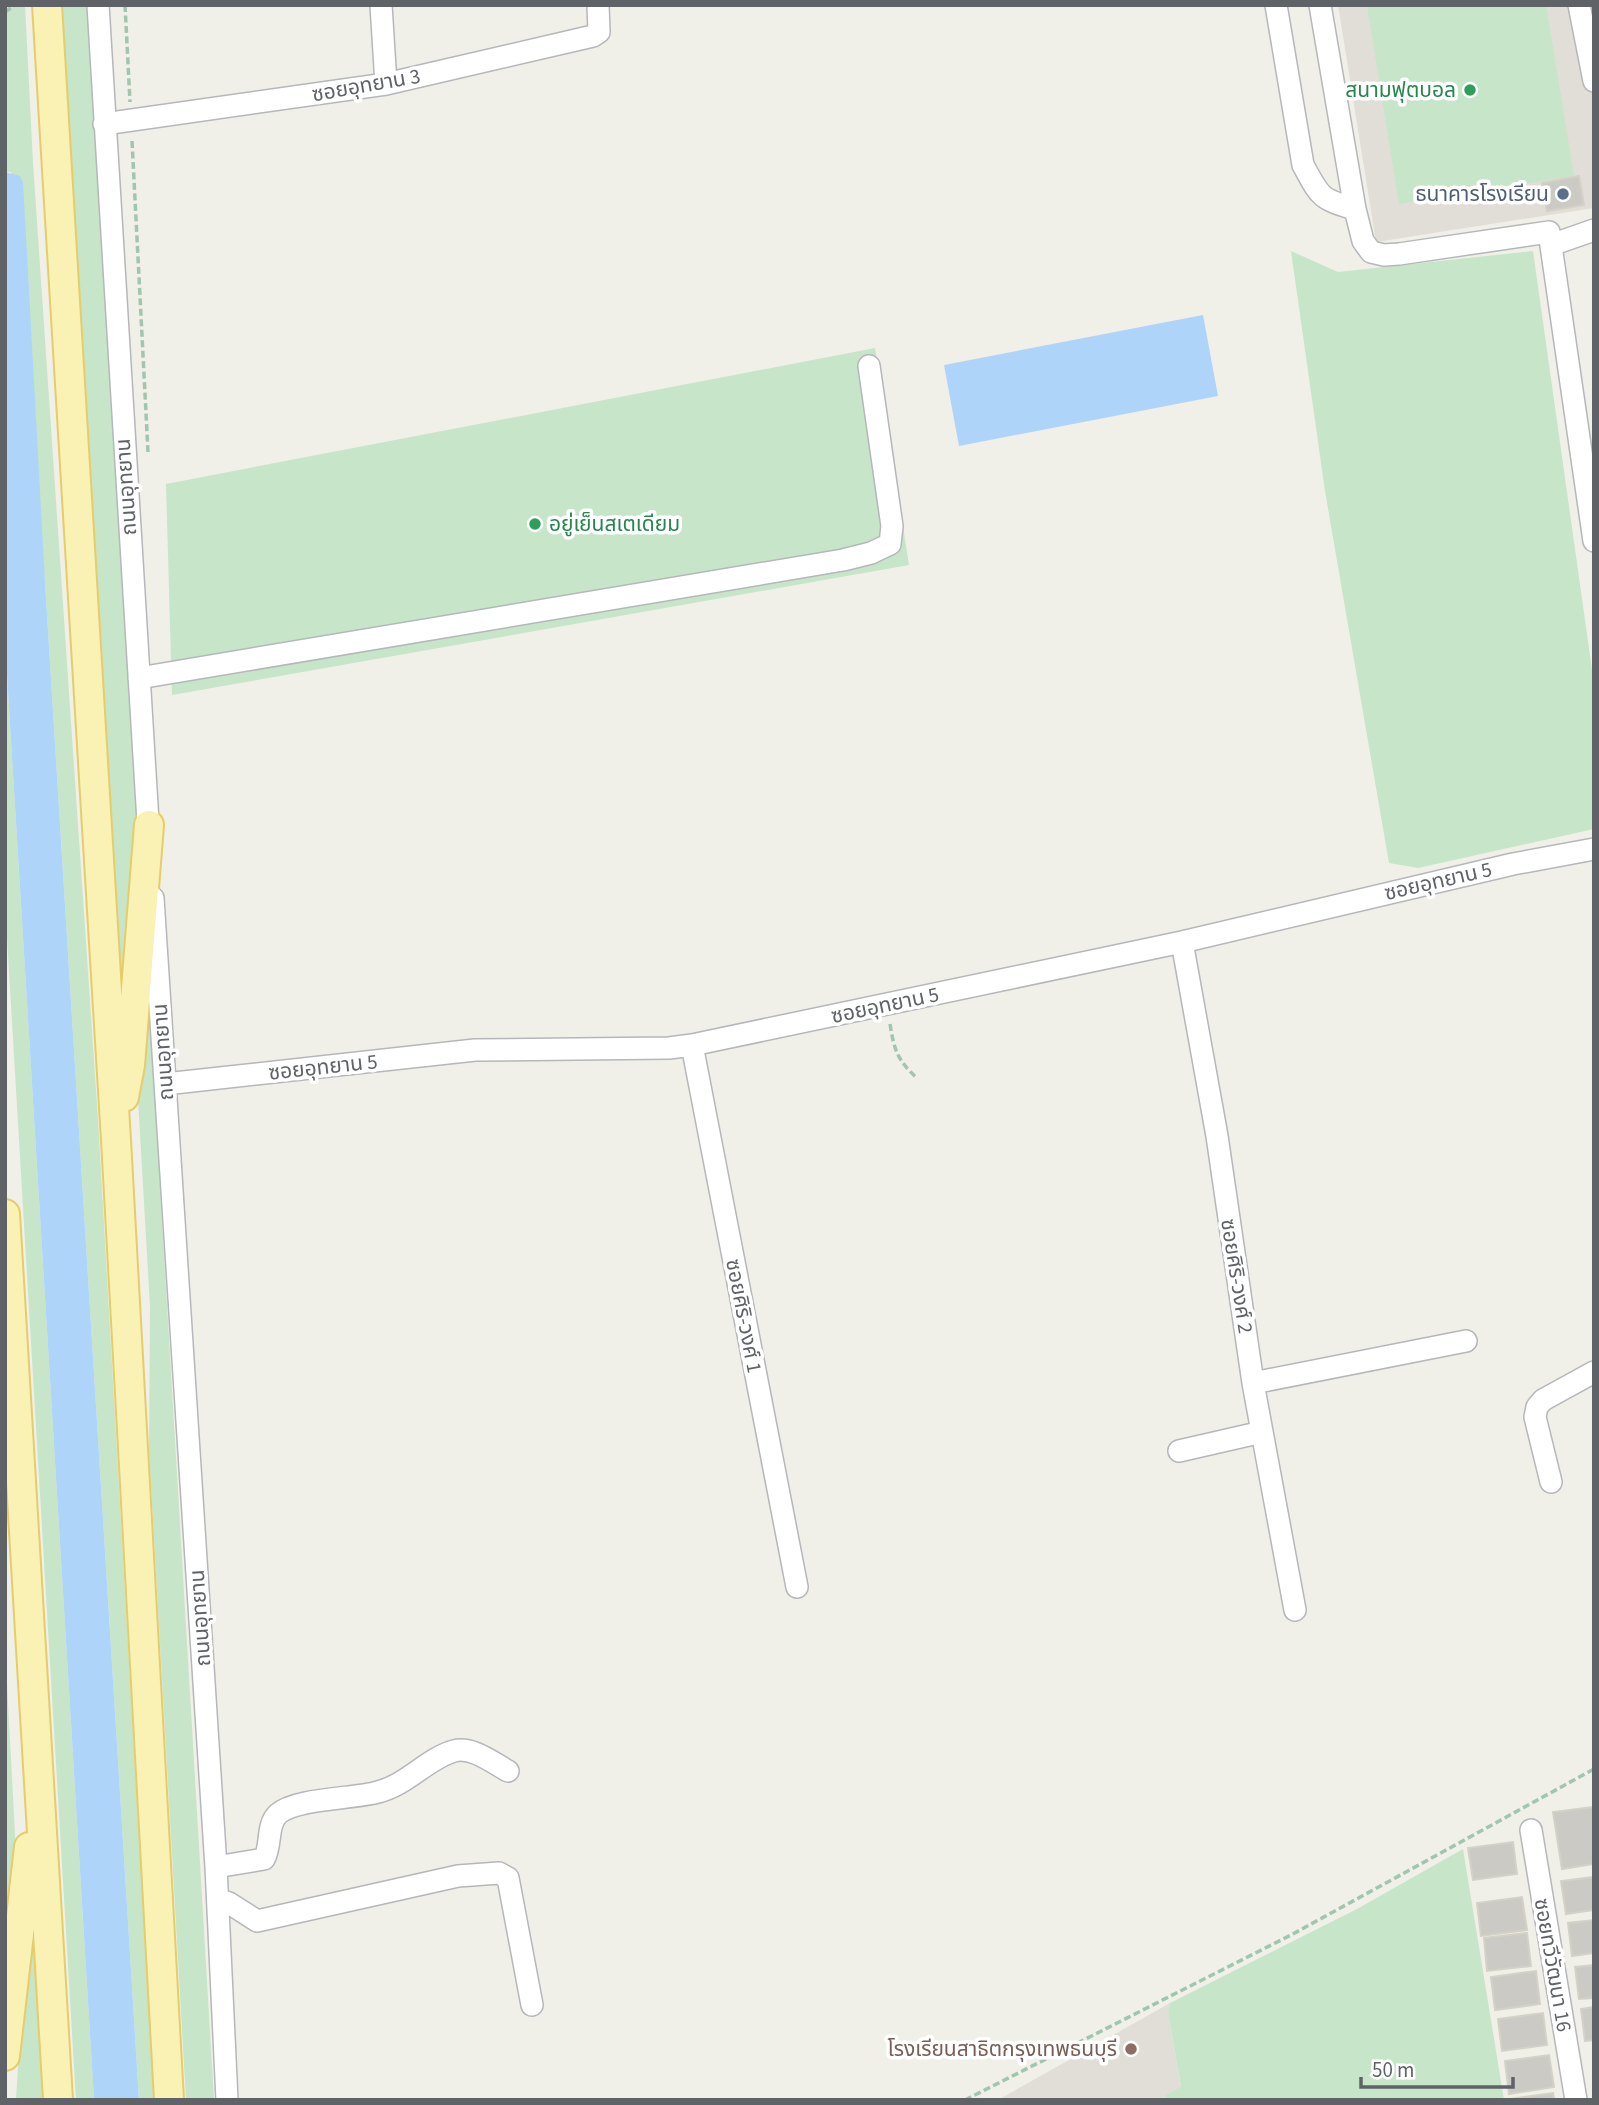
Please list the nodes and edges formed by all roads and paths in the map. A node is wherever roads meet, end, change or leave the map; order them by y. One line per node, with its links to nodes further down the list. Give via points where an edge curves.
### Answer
1 (15, 5): 9 (path)
2 (47, 5): 27 (main road)
3 (98, 5): 12 (street, ถนนอุทยาน)
4 (381, 5): 11 (street)
5 (598, 5): 11 (street, ซอยอุทยาน 3, via 599,32 593,36)
6 (1276, 5): 13 (street, via 1303,164 1327,201)
7 (1320, 5): 13 (street)
8 (1579, 5): 10 (street)
9 (5, 12)
10 (1594, 81)
11 (386, 84): 12 (street, ซอยอุทยาน 3)
12 (104, 124): 19 (street, ถนนอุทยาน)
13 (1355, 209): 15 (street, via 1363,242 1371,252 1384,255 1549,232)
14 (1594, 230): 15 (street)
15 (1551, 246): 17 (street)
16 (870, 366): 19 (street, via 892,526 890,544 871,553)
17 (1586, 433): 18 (street)
18 (1594, 541)
19 (139, 678): 20 (street, ถนนอุทยาน)
20 (149, 825): 26 (street, ถนนอุทยาน); 27 (main road, via 130,1065)
21 (1594, 849): 22 (street, ซอยอุทยาน 5)
22 (1182, 942): 23 (street, ซอยอุทยาน 5); 31 (street, ซอยศิริ-วงศ์ 2, via 1217,1136)
23 (887, 1004): 24 (street, ซอยอุทยาน 5); 25 (path, via 894,1049)
24 (692, 1045): 26 (street, ซอยอุทยาน 5, via 475,1050); 35 (street, ซอยศิริ-วงศ์ 1)
25 (917, 1078)
26 (165, 1084): 41 (street, ถนนอุทยาน)
27 (116, 1140): 46 (main road)
28 (5, 1214): 38 (main road)
29 (1466, 1340): 31 (street)
30 (1594, 1372): 34 (street, via 1537,1407 1535,1417)
31 (1253, 1383): 32 (street, ซอยศิริ-วงศ์ 2)
32 (1262, 1432): 33 (street); 36 (street, ซอยศิริ-วงศ์ 2)
33 (1179, 1451)
34 (1551, 1482)
35 (797, 1587)
36 (1295, 1610)
37 (1594, 1769): 48 (path, via 1291,1935)
38 (38, 1770): 44 (main road); 45 (main road)
39 (508, 1771): 41 (street, via 472,1752 453,1751 381,1792 285,1810 272,1824 264,1859)
40 (1531, 1830): 49 (street, ซอยทวีวัฒนา 16)
41 (216, 1867): 42 (street, ถนนอุทยาน)
42 (218, 1899): 43 (street, via 257,1921 458,1875 499,1873 508,1878); 47 (street, ถนนอุทยาน)
43 (532, 2006)
44 (5, 2056)
45 (58, 2100)
46 (169, 2100)
47 (227, 2100)
48 (965, 2100)
49 (1576, 2100)

